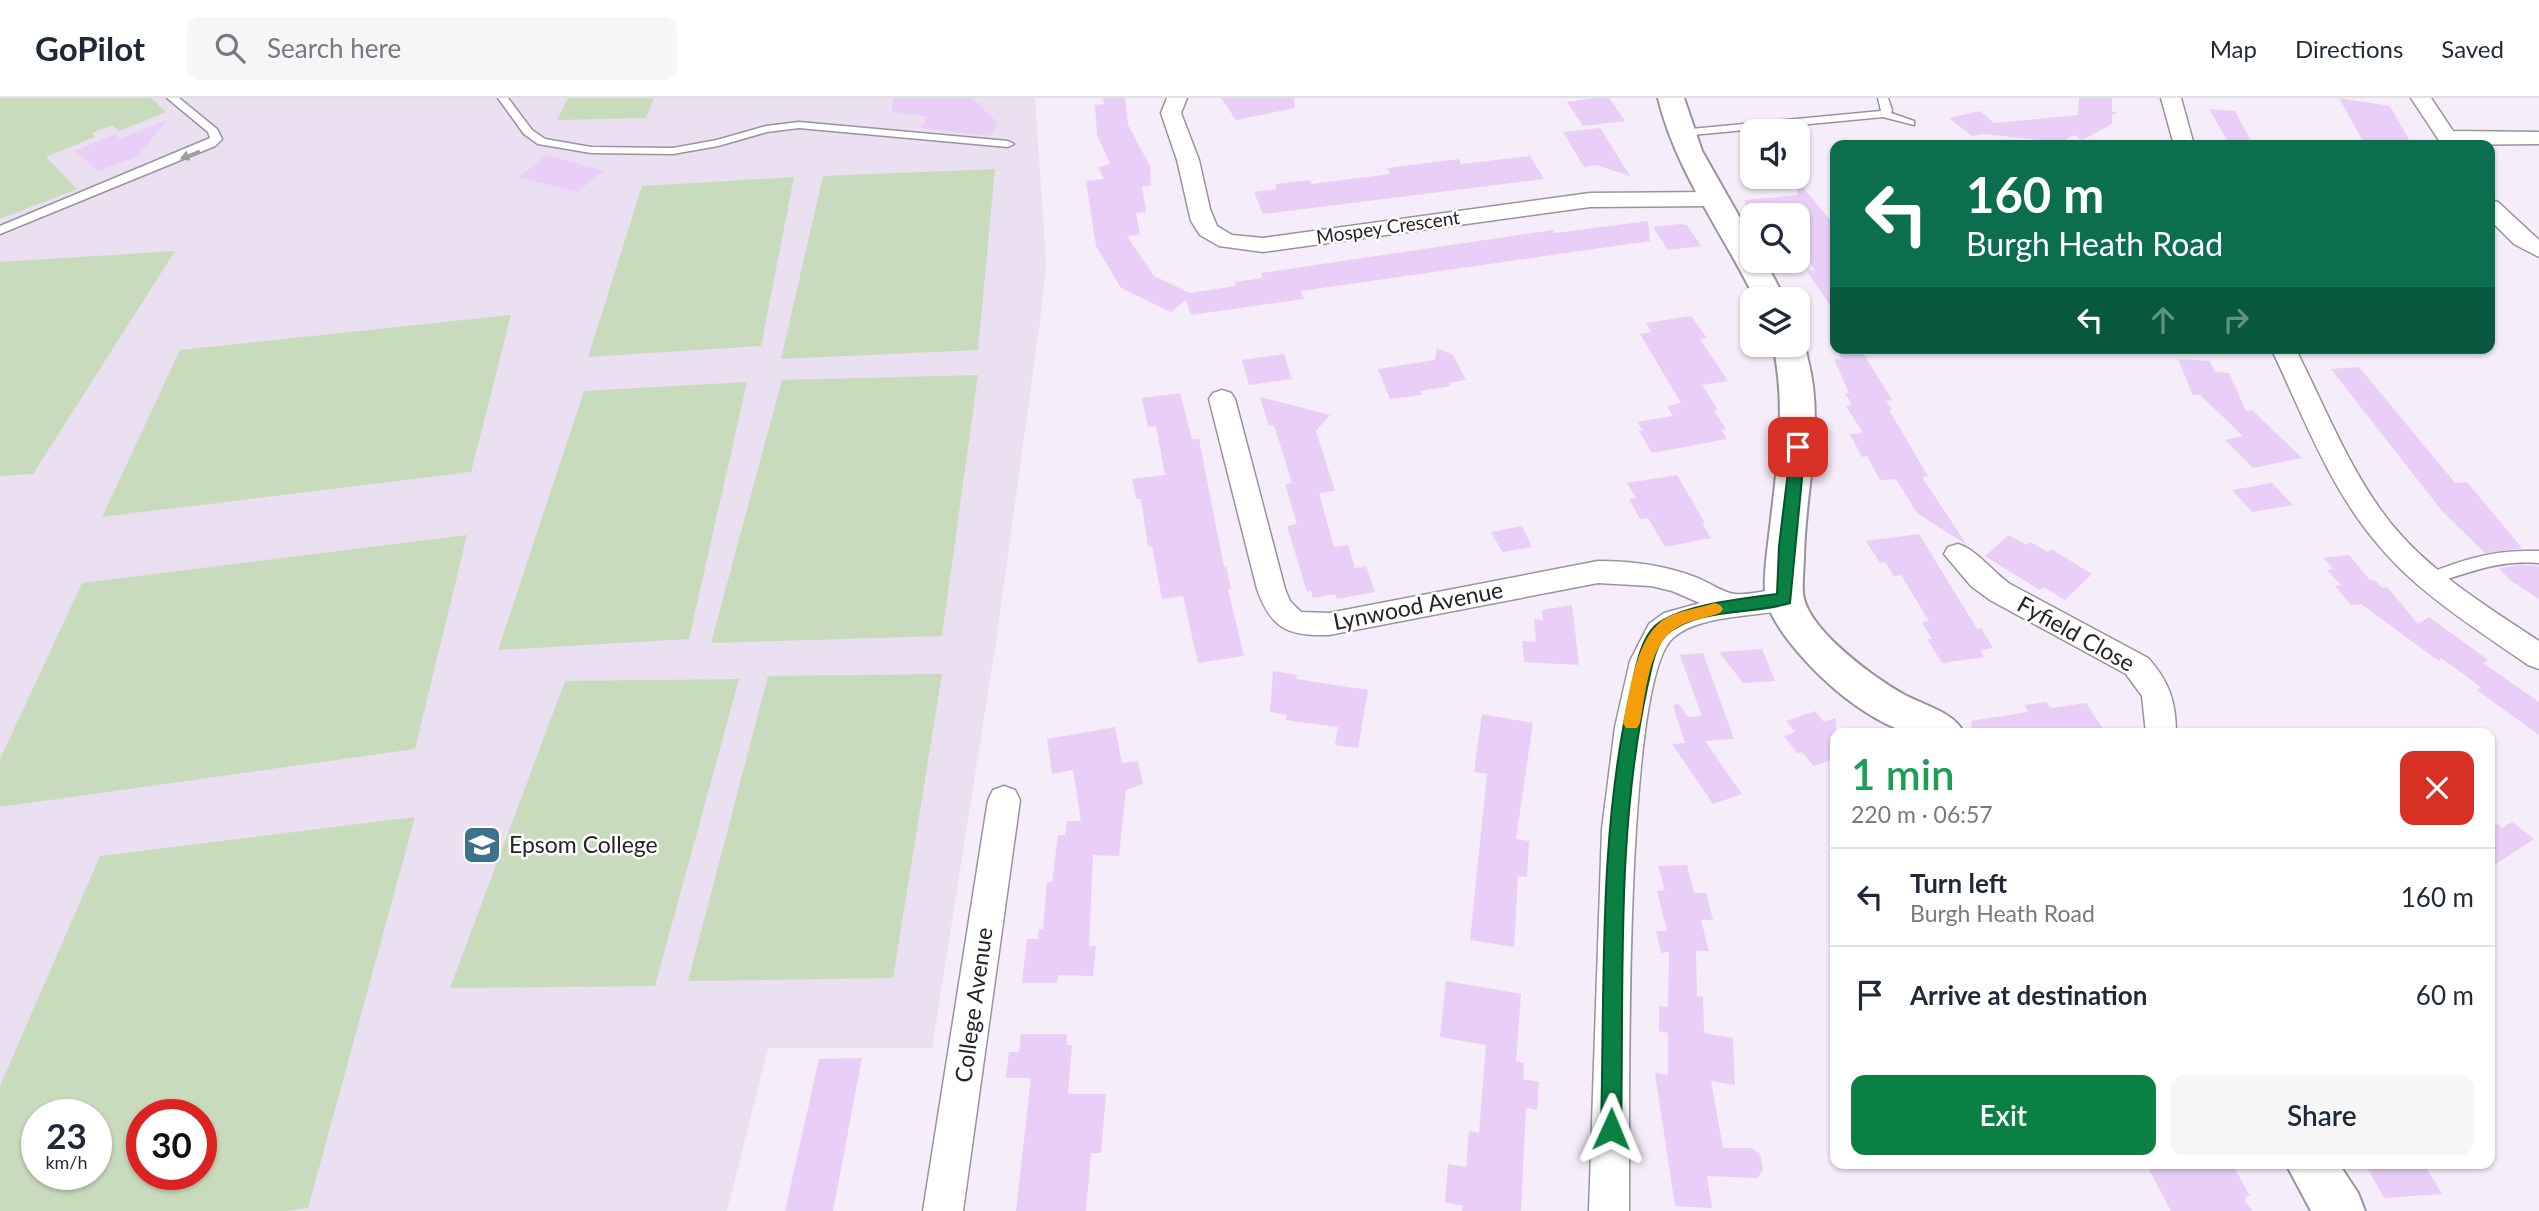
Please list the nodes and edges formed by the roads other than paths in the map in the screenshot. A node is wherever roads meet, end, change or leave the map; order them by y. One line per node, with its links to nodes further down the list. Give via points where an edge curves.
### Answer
1 (172, 98): 18 (lane, one-way to 18, via 213,131 216,139 211,144)
2 (503, 98): 15 (lane, via 528,132 542,142 591,150 673,151 799,125)
3 (1177, 98): 16 (street, Mospey Crescent, via 1171,113 1188,156 1200,218 1217,238 1239,244 1263,245 1590,200)
4 (1671, 98): 10 (main road)
5 (1883, 98): 8 (lane)
6 (2171, 98): 12 (street)
7 (2421, 98): 13 (street)
8 (1884, 114): 9 (lane); 10 (lane)
9 (1910, 123)
10 (1681, 133): 16 (main road)
11 (2539, 138): 14 (street)
12 (2183, 140)
13 (2449, 140)
14 (2480, 140)
15 (1008, 144)
16 (1712, 199): 20 (main road)
17 (2495, 212): 19 (street)
18 (0, 230)
19 (2539, 250)
20 (1763, 287)
21 (2286, 354): 26 (street, via 2339,467 2364,507)
22 (1792, 357): 27 (main road, via 1799,428)
23 (1222, 399): 28 (street, Lynwood Avenue, via 1271,589 1278,609 1295,622 1329,624 1598,572 1633,571 1666,577 1696,586)
24 (1958, 554): 31 (street, Fyfield Close, via 2000,592 2137,666 2155,684)
25 (2539, 557): 26 (lane, via 2502,556 2471,562)
26 (2432, 578): 29 (street)
27 (1785, 599): 28 (street); 30 (main road, via 1823,656 1888,705)
28 (1730, 606): 35 (street, via 1674,621 1659,632 1646,661 1630,727 1618,829)
29 (2539, 657)
30 (1934, 728)
31 (2161, 728)
32 (1004, 800): 34 (street, College Avenue)
33 (2314, 1169): 36 (main road)
34 (943, 1211)
35 (1609, 1211)
36 (2340, 1211)

